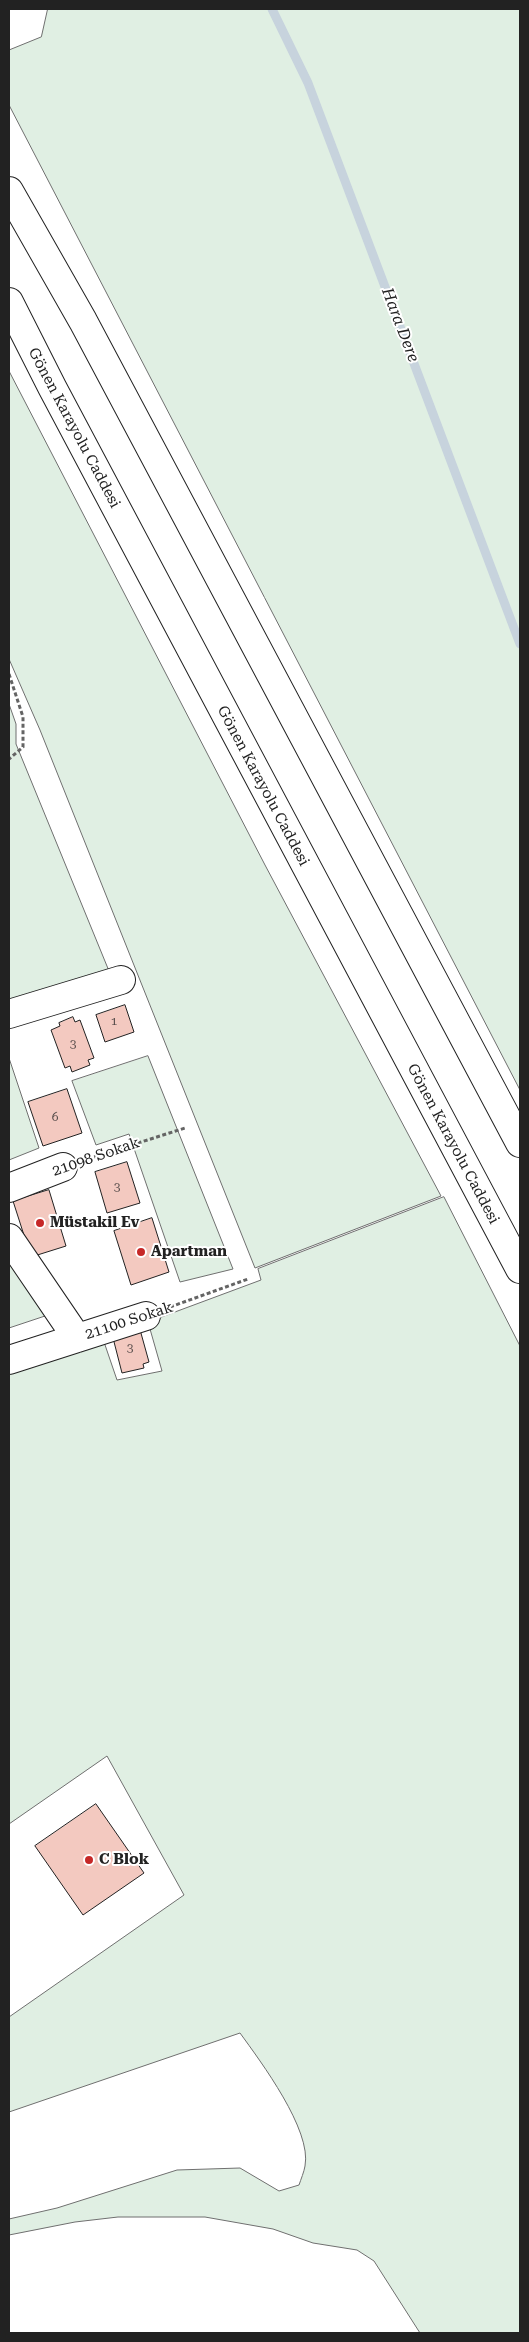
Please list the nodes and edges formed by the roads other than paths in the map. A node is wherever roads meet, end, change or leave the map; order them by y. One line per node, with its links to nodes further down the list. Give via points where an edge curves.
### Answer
1 (9, 191): 5 (main road, via 83,321)
2 (9, 302): 9 (main road, Gönen Karayolu Caddesi, via 88,457)
3 (121, 980): 4 (main road)
4 (9, 1014)
5 (520, 1144)
6 (64, 1167): 7 (main road, 21098 Sokak)
7 (9, 1188)
8 (9, 1238): 11 (main road)
9 (520, 1269)
10 (146, 1316): 11 (main road, 21100 Sokak)
11 (77, 1338): 12 (main road, 21100 Sokak)
12 (9, 1360)

